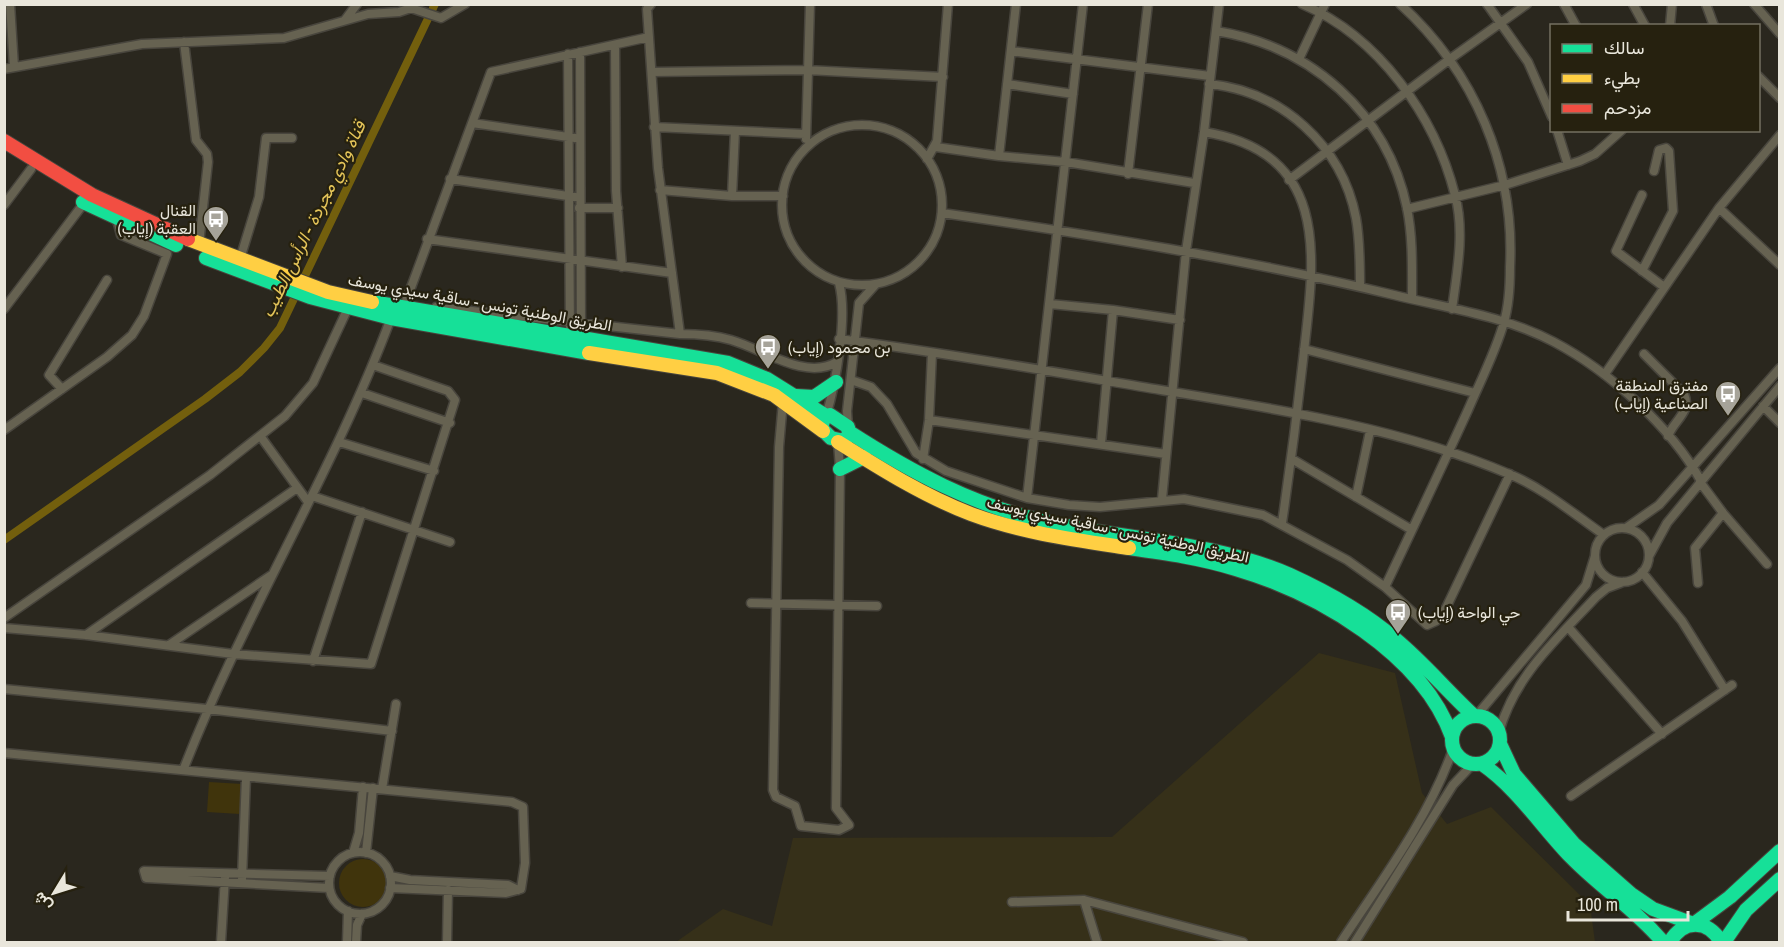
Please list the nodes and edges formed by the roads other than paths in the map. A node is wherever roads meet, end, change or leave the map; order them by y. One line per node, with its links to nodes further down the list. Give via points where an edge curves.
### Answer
1 (10, 4): 38 (street)
2 (357, 4): 21 (street)
3 (465, 4): 21 (street, via 437,19 411,8)
4 (651, 4): 29 (street, via 647,9)
5 (810, 4): 40 (street)
6 (948, 4): 42 (street)
7 (1016, 4): 32 (street)
8 (1083, 4): 36 (street)
9 (1148, 4): 39 (street)
10 (1219, 4): 27 (street)
11 (1302, 4): 20 (street)
12 (1400, 4): 35 (street)
13 (1487, 4): 22 (street)
14 (1527, 4): 22 (street)
15 (1564, 4): 23 (street)
16 (1633, 4): 24 (street)
17 (1672, 4): 25 (street)
18 (1706, 4): 26 (street)
19 (1754, 4): 28 (street)
20 (1323, 8): 37 (street); 46 (street, via 1372,52)
21 (343, 22): 30 (street, via 284,38)
22 (1502, 23): 35 (street); 49 (street, via 1528,62)
23 (1575, 24)
24 (1644, 24)
25 (1670, 24)
26 (1713, 24)
27 (1216, 31): 37 (street, via 1267,43); 44 (street)
28 (1779, 34)
29 (649, 37): 31 (street); 41 (street)
30 (184, 42): 38 (street, via 103,49); 93 (street, via 196,140 208,162)
31 (615, 45): 33 (street); 86 (street)
32 (1011, 51): 36 (street); 45 (street)
33 (579, 52): 34 (street); 60 (street)
34 (568, 54): 51 (street, via 491,72); 60 (street)
35 (1450, 58): 46 (street); 76 (street, via 1496,147)
36 (1077, 59): 39 (street); 47 (street)
37 (1299, 59): 50 (street, via 1331,81)
38 (9, 68)
39 (1142, 68): 44 (street); 72 (street)
40 (807, 70): 41 (street); 42 (street); 57 (street)
41 (652, 72): 52 (street)
42 (943, 77): 63 (street)
43 (1760, 78): 48 (street)
44 (1209, 80): 54 (street); 64 (street, via 1269,101 1297,120)
45 (1007, 84): 47 (street); 66 (street)
46 (1407, 91): 50 (street); 81 (street, via 1434,140)
47 (1072, 94): 68 (street)
48 (1779, 98)
49 (1550, 115)
50 (1368, 120): 64 (street); 88 (street, via 1397,177)
51 (471, 123): 60 (street); 73 (street)
52 (654, 127): 53 (street); 77 (street)
53 (735, 131): 57 (street); 79 (street)
54 (1204, 132): 74 (street, via 1251,144); 75 (street)
55 (1558, 132): 69 (street)
56 (1620, 132): 69 (street, via 1595,154)
57 (805, 134): 62 (street)
58 (1779, 135): 87 (street)
59 (292, 138): 95 (street, via 266,138 259,198)
60 (575, 138): 82 (street)
61 (4, 141): 93 (highway, الطريق الوطنية تونس - ساقية سيدي يوسف, via 92,195)
62 (808, 145): 67 (street, via 831,131 868,125 896,132); 80 (street, via 784,183)
63 (936, 147): 66 (street); 67 (street)
64 (1328, 151): 74 (street); 107 (street, via 1356,218)
65 (4, 152): 70 (highway, الطريق الوطنية تونس - ساقية سيدي يوسف)
66 (999, 156): 68 (street)
67 (927, 159): 89 (street, via 942,193)
68 (1066, 162): 72 (street); 91 (street)
69 (1568, 165): 76 (street)
70 (31, 169): 83 (highway, الطريق الوطنية تونس - ساقية سيدي يوسف); 84 (street)
71 (1654, 171): 100 (street, via 1659,150 1666,148 1673,211)
72 (1128, 174): 75 (street)
73 (450, 179): 82 (street); 92 (street)
74 (1289, 180): 102 (street, via 1301,200 1309,228)
75 (1194, 183): 94 (street)
76 (1505, 185): 81 (street); 119 (street, via 1511,245)
77 (660, 190): 79 (street); 101 (street)
78 (1642, 195): 100 (street, via 1616,251)
79 (732, 196): 80 (street)
80 (783, 196): 105 (street, via 785,226 793,246 807,262)
81 (1456, 196): 88 (street); 115 (street, via 1459,264)
82 (575, 197): 85 (street); 96 (street)
83 (84, 203): 90 (highway, الطريق الوطنية تونس - ساقية سيدي يوسف); 114 (street)
84 (4, 205)
85 (579, 208): 86 (street); 97 (street)
86 (618, 208): 99 (street)
87 (1719, 208): 98 (street); 108 (street)
88 (1407, 209): 110 (street)
89 (942, 213): 91 (street); 106 (street, via 935,236 909,270)
90 (117, 220): 103 (highway, الطريق الوطنية تونس - ساقية سيدي يوسف); 136 (street, via 121,235 167,254 144,316 132,335)
91 (1058, 230): 94 (street); 111 (street)
92 (428, 239): 96 (street); 112 (street)
93 (199, 244): 95 (highway, الطريق الوطنية تونس - ساقية سيدي يوسف)
94 (1186, 251): 102 (street); 118 (street)
95 (240, 259): 103 (highway, الطريق الوطنية تونس - ساقية سيدي يوسف)
96 (570, 260): 97 (street); 120 (street)
97 (580, 261): 99 (street); 120 (street)
98 (1779, 265)
99 (622, 267): 101 (street)
100 (1642, 271): 108 (street)
101 (672, 273): 121 (street)
102 (1312, 276): 107 (street); 124 (street)
103 (277, 279): 109 (highway, الطريق الوطنية تونس - ساقية سيدي يوسف)
104 (107, 280): 136 (street, via 49,375)
105 (839, 283): 106 (street); 122 (street)
106 (875, 285): 123 (street, via 859,303)
107 (1360, 287): 110 (street)
108 (1664, 287): 131 (street)
109 (312, 292): 112 (highway, الطريق الوطنية تونس - ساقية سيدي يوسف); 113 (highway, الطريق الوطنية تونس - ساقية سيدي يوسف)
110 (1412, 299): 115 (street)
111 (1050, 304): 116 (street); 130 (street)
112 (404, 306): 120 (highway, الطريق الوطنية تونس - ساقية سيدي يوسف)
113 (348, 308): 117 (highway, الطريق الوطنية تونس - ساقية سيدي يوسف); 153 (street, via 308,390)
114 (4, 309)
115 (1452, 309): 119 (street)
116 (1113, 310): 118 (street); 133 (street)
117 (391, 318): 128 (street); 140 (highway, الطريق الوطنية تونس - ساقية سيدي يوسف, via 690,367)
118 (1180, 320): 137 (street)
119 (1504, 321): 131 (street, via 1555,342); 139 (street)
120 (576, 330): 121 (street); 140 (highway, الطريق الوطنية تونس - ساقية سيدي يوسف, via 728,363 754,373)
121 (680, 334): 127 (street, via 716,336 817,370)
122 (839, 339): 123 (street); 127 (street)
123 (855, 341): 125 (street); 132 (street)
124 (1304, 349): 139 (street); 142 (street)
125 (932, 353): 130 (street); 144 (street)
126 (1644, 354): 152 (street, via 1684,394 1688,403)
127 (837, 362): 134 (street)
128 (373, 365): 138 (street); 145 (street, via 452,393 455,402)
129 (1779, 368): 162 (street)
130 (1043, 369): 133 (street); 151 (street)
131 (1605, 374): 152 (street)
132 (851, 380): 147 (street); 160 (street, via 867,384 881,398)
133 (1106, 380): 137 (street); 156 (street)
134 (836, 382): 140 (highway, via 814,397); 143 (street)
135 (1779, 386): 141 (street)
136 (63, 389): 148 (street)
137 (1175, 392): 142 (street); 158 (street)
138 (362, 393): 145 (street); 154 (street)
139 (1475, 393): 157 (street)
140 (789, 398): 143 (highway, الطريق الوطنية تونس - ساقية سيدي يوسف); 149 (highway, الطريق الوطنية تونس - ساقية سيدي يوسف); 189 (street, via 779,447)
141 (1762, 406): 146 (street); 166 (street)
142 (1297, 413): 150 (street); 161 (street)
143 (826, 416): 147 (highway, الطريق الوطنية تونس - ساقية سيدي يوسف, via 834,416); 149 (highway, via 821,423)
144 (929, 420): 151 (street); 160 (street)
145 (450, 423): 164 (street)
146 (1779, 423)
147 (848, 429): 155 (highway, via 846,440); 202 (highway, الطريق الوطنية تونس - ساقية سيدي يوسف, via 918,476 993,508 1047,522 1224,552 1296,578 1381,628)
148 (4, 430)
149 (824, 431): 155 (highway, الطريق الوطنية تونس - ساقية سيدي يوسف)
150 (1370, 431): 157 (street); 168 (street)
151 (1034, 433): 156 (street); 169 (street)
152 (1668, 436): 162 (street)
153 (261, 437): 167 (street); 192 (street)
154 (339, 442): 164 (street); 170 (street)
155 (838, 442): 159 (highway, الطريق الوطنية تونس - ساقية سيدي يوسف); 163 (street)
156 (1101, 444): 158 (street)
157 (1449, 452): 165 (street); 177 (street)
158 (1166, 454): 171 (street)
159 (864, 457): 163 (highway); 206 (highway, الطريق الوطنية تونس - ساقية سيدي يوسف, via 929,495 974,515 1053,535 1217,564 1299,594 1387,649 1428,692 1447,722)
160 (923, 459): 169 (street, via 946,471)
161 (1292, 459): 168 (street); 174 (street)
162 (1694, 468): 166 (street); 175 (street, via 1651,512)
163 (840, 469): 190 (street)
164 (434, 471): 176 (street)
165 (1510, 474): 178 (street); 187 (street, via 1446,608 1436,621 1423,624)
166 (1700, 482): 173 (street); 181 (street, via 1667,523)
167 (297, 488): 170 (street); 195 (street)
168 (1356, 497): 177 (street)
169 (1027, 498): 171 (street, via 1100,507)
170 (310, 499): 172 (street); 184 (street)
171 (1162, 499): 174 (street, via 1227,506)
172 (362, 512): 176 (street); 198 (street)
173 (1723, 513): 182 (street); 186 (street, via 1695,548)
174 (1282, 523): 187 (street)
175 (1626, 528): 178 (street); 181 (street, via 1643,538)
176 (414, 529): 179 (street); 198 (street, via 374,661 364,665)
177 (1412, 530): 187 (street)
178 (1604, 535): 180 (street)
179 (450, 542)
180 (1595, 556): 185 (street, via 1601,572); 202 (street, via 1586,585)
181 (1649, 556): 183 (street)
182 (1767, 564)
183 (1642, 572): 185 (street); 204 (street, via 1729,688)
184 (273, 574): 196 (street); 197 (street)
185 (1623, 582): 193 (street, via 1600,593)
186 (1698, 584)
187 (1385, 587)
188 (751, 603): 189 (street)
189 (776, 604): 190 (street); 190 (street, via 773,794 795,806 801,826 839,830 849,825 836,808)
190 (839, 605): 191 (street)
191 (877, 606)
192 (4, 618)
193 (1568, 627): 204 (street); 205 (street, via 1515,689)
194 (4, 628): 195 (street)
195 (86, 635): 196 (street)
196 (169, 645): 197 (street)
197 (233, 654): 198 (street); 201 (street)
198 (313, 661)
199 (4, 689): 201 (street)
200 (396, 704): 203 (street)
201 (207, 709): 203 (street); 209 (street)
202 (1475, 715): 205 (highway, via 1490,720); 206 (highway, via 1458,723)
203 (392, 731): 212 (street)
204 (1662, 734): 213 (street)
205 (1500, 738): 208 (highway, via 1492,759); 230 (highway, via 1514,774 1574,844 1653,909)
206 (1453, 743): 208 (highway, via 1464,761); 237 (street, via 1445,773 1430,801)
207 (4, 753): 209 (street)
208 (1481, 764): 238 (street, via 1469,768 1454,785); 239 (highway, via 1498,775 1573,859 1642,917)
209 (184, 768): 210 (street)
210 (246, 777): 211 (street); 220 (street)
211 (363, 787): 212 (street); 215 (street, via 359,833)
212 (378, 788): 216 (street); 225 (street, via 522,805 525,863)
213 (1571, 796)
214 (1779, 851): 230 (highway, via 1730,897)
215 (352, 853): 216 (street); 217 (street, via 338,861)
216 (366, 853): 218 (street, via 381,861)
217 (330, 876): 220 (street); 222 (street)
218 (390, 876): 223 (street); 225 (street, via 508,885)
219 (225, 879): 219 (street, via 144,871 146,878); 220 (street); 231 (street)
220 (242, 879): 222 (street)
221 (1779, 879): 241 (highway, via 1746,910)
222 (329, 888): 228 (street, via 336,902)
223 (390, 888): 224 (street); 229 (street, via 380,906)
224 (448, 890): 225 (street); 234 (street)
225 (519, 890)
226 (1084, 900): 227 (street); 235 (street); 236 (street)
227 (1012, 902)
228 (348, 911): 229 (street); 232 (street)
229 (362, 914): 233 (street)
230 (1693, 923): 240 (highway, via 1677,931); 241 (highway, via 1710,927)
231 (221, 942)
232 (347, 942)
233 (356, 942)
234 (447, 942)
235 (1097, 942)
236 (1243, 942)
237 (1341, 942)
238 (1355, 942)
239 (1664, 942)
240 (1670, 942)
241 (1722, 942)

